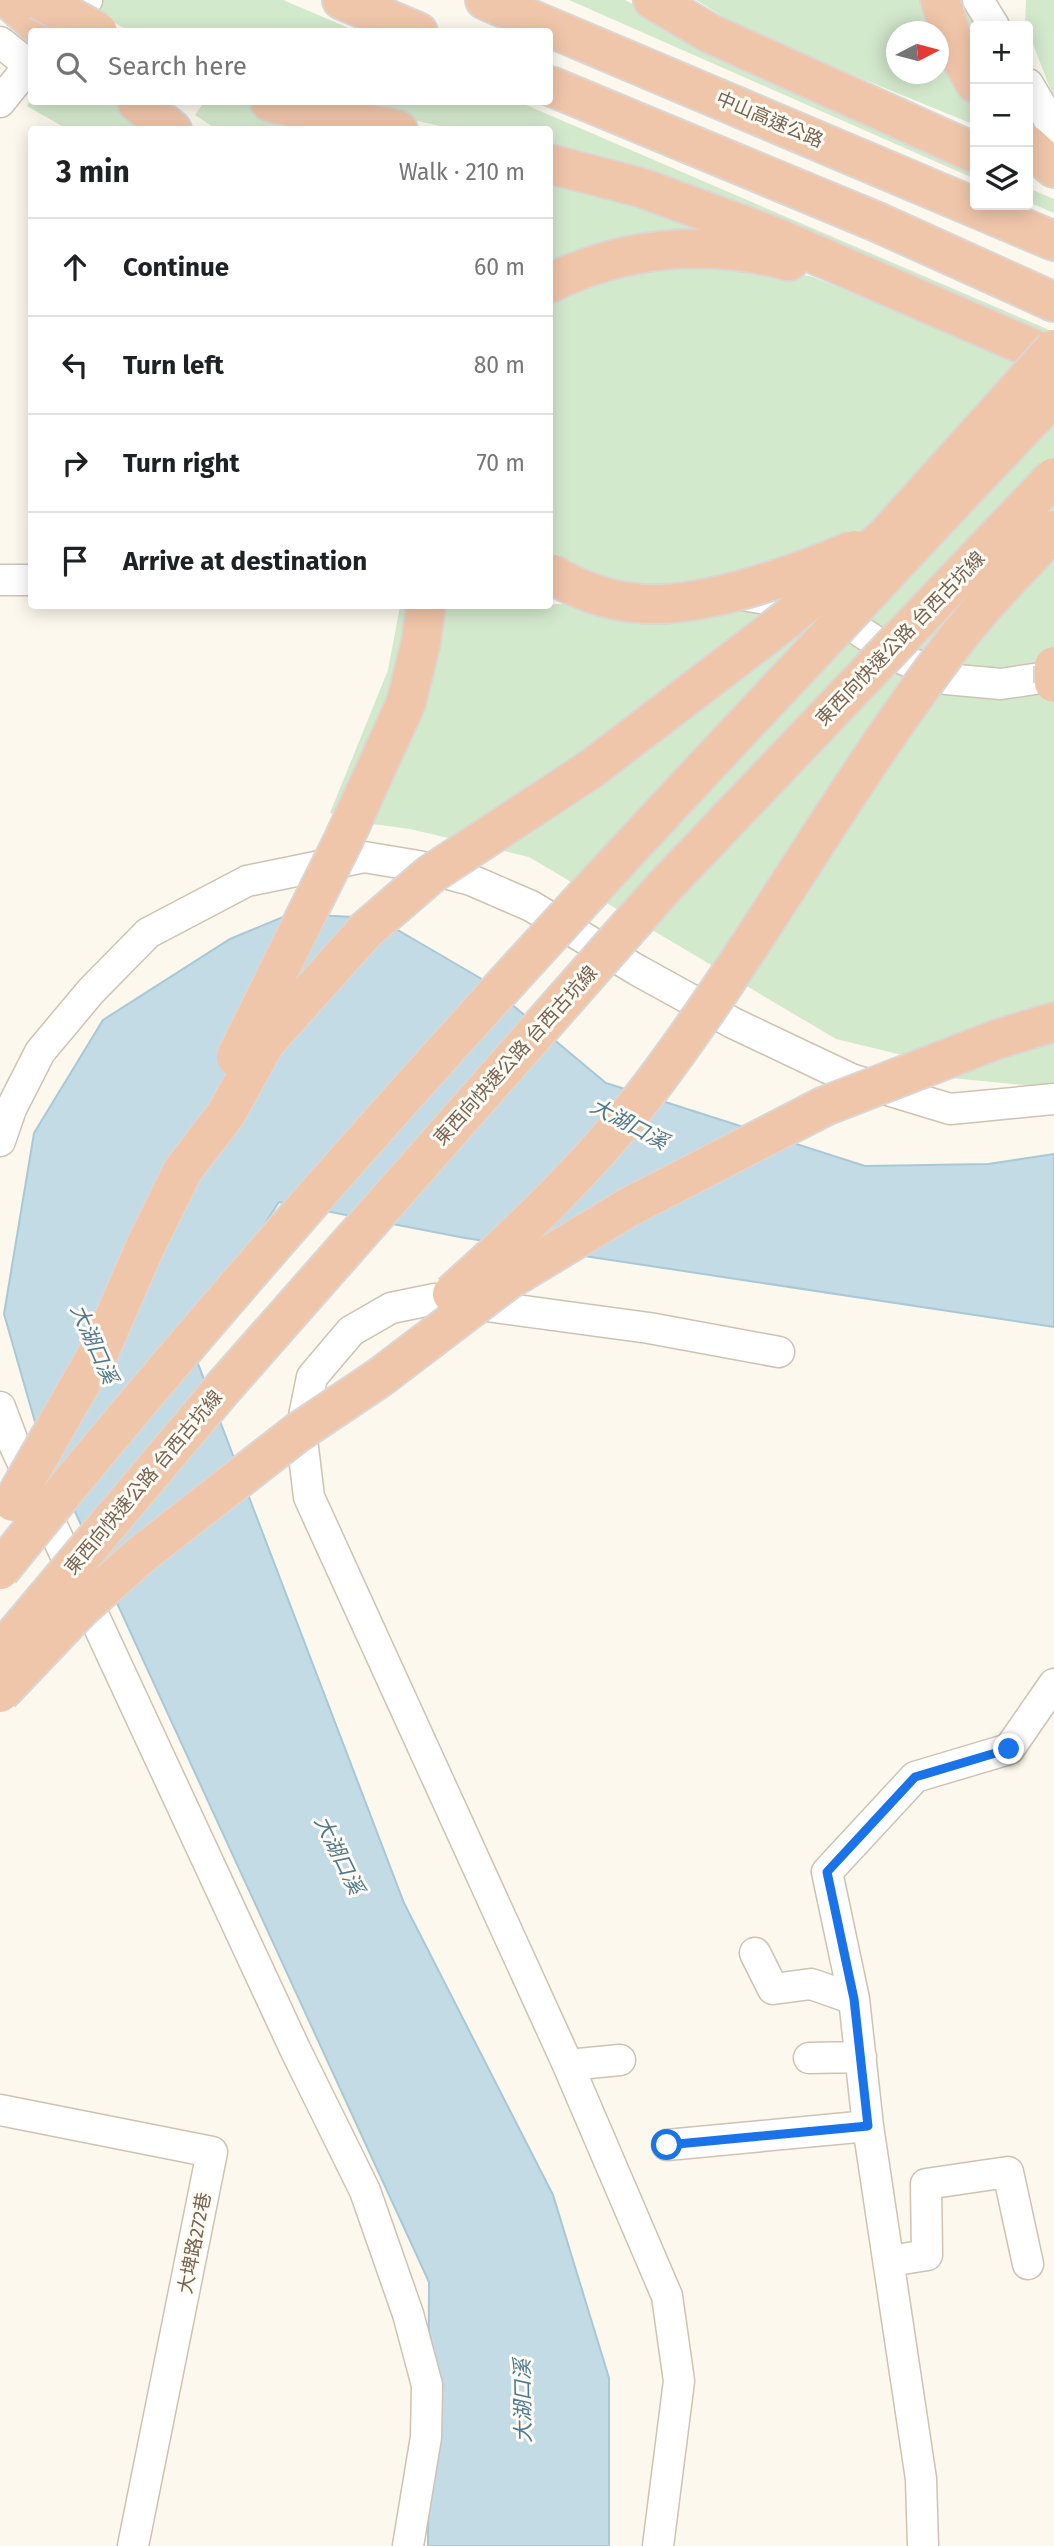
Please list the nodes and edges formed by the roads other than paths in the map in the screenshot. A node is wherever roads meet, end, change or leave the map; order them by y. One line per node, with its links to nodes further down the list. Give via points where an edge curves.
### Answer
1 (10, 0): 10 (highway)
2 (38, 0): 12 (highway, bridge)
3 (87, 0): 11 (street)
4 (342, 0): 13 (highway)
5 (485, 0): 14 (highway, 中山高速公路)
6 (653, 0): 29 (highway, via 709,33)
7 (940, 0): 19 (highway, via 956,49)
8 (978, 0): 9 (street)
9 (991, 21)
10 (42, 28)
11 (62, 28)
12 (90, 28)
13 (408, 28)
14 (552, 28)
15 (553, 28): 34 (highway, 中山高速公路)
16 (0, 42): 17 (street)
17 (28, 63)
18 (28, 67): 22 (street)
19 (970, 74)
20 (553, 87): 36 (highway, via 877,222)
21 (1033, 92): 27 (street)
22 (0, 102)
23 (141, 105): 25 (highway)
24 (284, 105): 26 (highway)
25 (167, 126)
26 (380, 126)
27 (1054, 128)
28 (1030, 147): 31 (highway)
29 (970, 151)
30 (553, 165): 37 (highway, via 642,188 775,236)
31 (1054, 168)
32 (1033, 179): 33 (highway)
33 (1054, 189)
34 (1054, 241)
35 (553, 282): 37 (highway, via 628,254 718,249 786,260 878,291 978,336)
36 (1054, 302)
37 (1047, 352): 41 (highway, bridge)
38 (1054, 396): 58 (highway, bridge, via 619,859 408,1093 84,1465)
39 (1054, 477): 59 (highway, 東西向快速公路 台西古坑線, bridge, via 655,897 222,1389)
40 (1054, 530): 56 (highway, bridge, via 956,639 867,763 754,939 657,1077 606,1140 494,1257)
41 (885, 537): 42 (highway, bridge, via 735,591 666,603 636,603 576,589); 53 (highway, bridge, via 786,620 591,769 431,874 366,929 265,1043 226,1114)
42 (553, 575)
43 (0, 580): 44 (street)
44 (28, 580)
45 (553, 588): 48 (street, via 685,590 824,608 903,659 946,679 1001,684)
46 (426, 609): 53 (highway, bridge, via 406,703)
47 (1054, 666): 49 (highway, bridge)
48 (1054, 676)
49 (1054, 683)
50 (1054, 1022): 56 (highway, bridge, via 825,1106 629,1207 508,1280 379,1378)
51 (1054, 1099): 52 (street, via 950,1109 851,1079 733,1023 531,906 471,880 364,857 247,881 148,933 90,991 40,1052)
52 (0, 1141)
53 (183, 1170): 57 (highway, bridge, via 102,1346)
54 (779, 1352): 67 (street, via 649,1328 435,1299 391,1308 351,1331 312,1377 301,1431 309,1497)
55 (0, 1407): 74 (street, via 295,2049 365,2191 408,2314 427,2385 426,2437)
56 (296, 1433): 61 (highway, bridge, via 142,1554 81,1608)
57 (6, 1511)
58 (0, 1570)
59 (0, 1653)
60 (1054, 1684): 63 (street, via 1009,1749 915,1777 827,1872)
61 (0, 1693)
62 (755, 1953): 63 (street, via 773,1989 811,1984)
63 (854, 1999): 64 (street)
64 (861, 2057): 65 (street); 69 (street)
65 (809, 2058)
66 (620, 2060): 67 (street)
67 (568, 2065): 75 (street, via 667,2295 679,2381)
68 (0, 2109): 73 (street, 大埤路272巷, via 212,2152)
69 (868, 2126): 70 (street); 71 (street)
70 (667, 2145)
71 (890, 2262): 72 (street, via 927,2255 926,2184 1009,2172); 76 (street, via 922,2479)
72 (1028, 2264)
73 (133, 2546)
74 (408, 2546)
75 (658, 2546)
76 (923, 2546)

